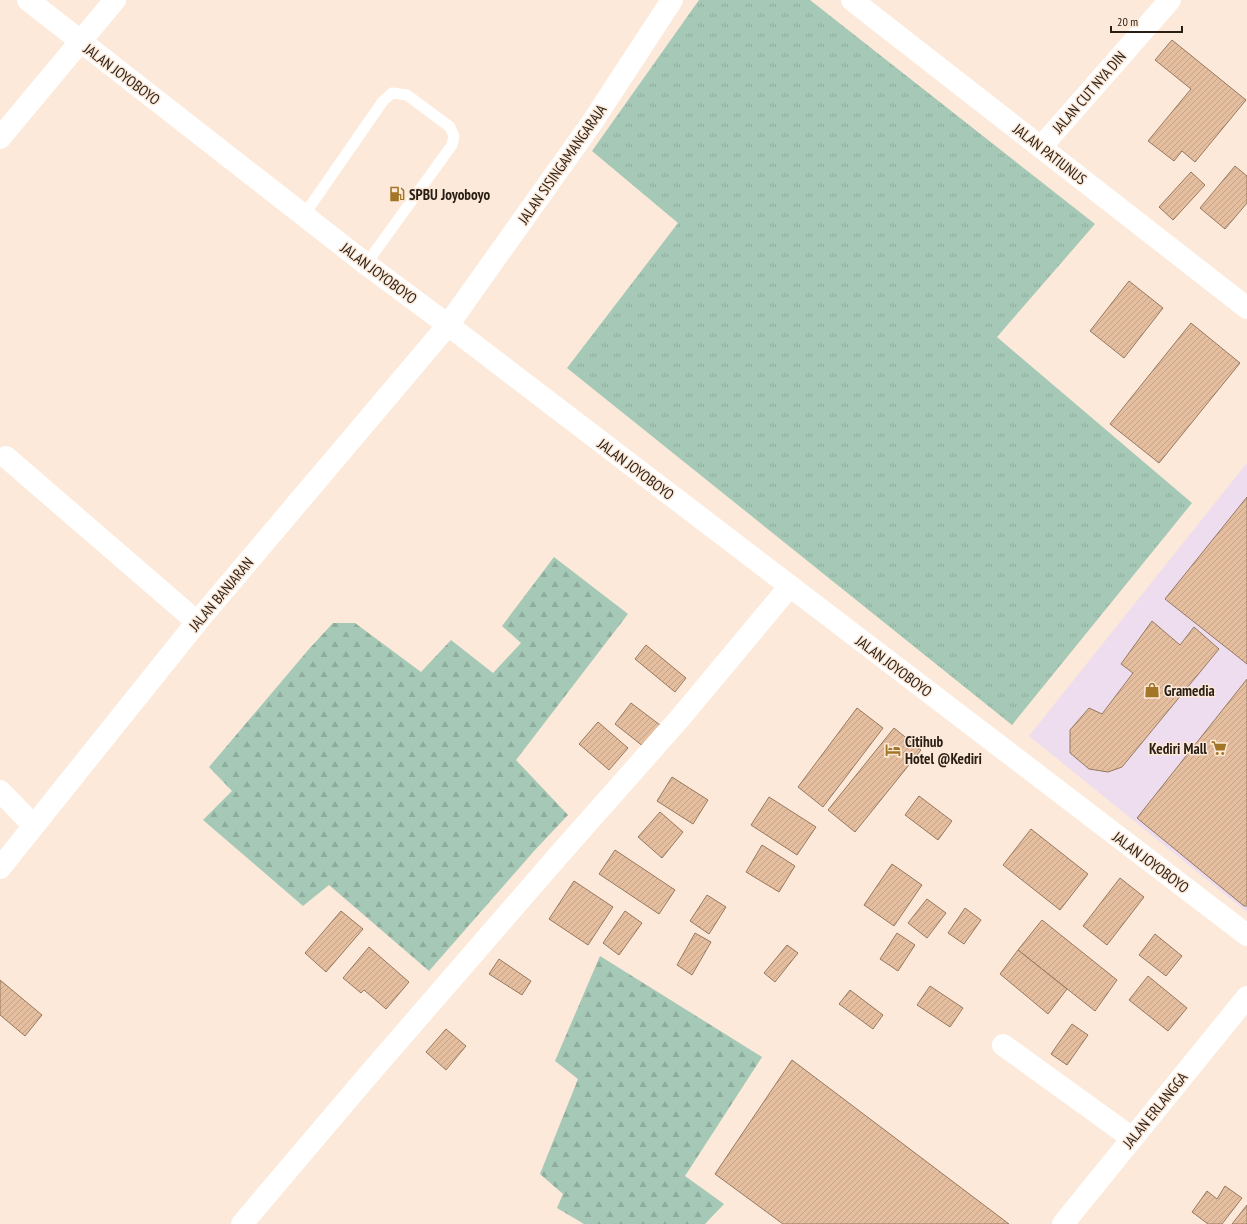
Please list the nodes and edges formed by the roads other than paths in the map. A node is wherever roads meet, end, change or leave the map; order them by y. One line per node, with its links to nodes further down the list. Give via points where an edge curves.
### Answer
1 (28, 0): 6 (street, JALAN JOYOBOYO)
2 (115, 0): 6 (street)
3 (672, 0): 12 (street, JALAN SISINGAMANGARAJA, via 591,124)
4 (852, 0): 8 (street, JALAN PATIUNUS)
5 (1170, 0): 8 (street, JALAN CUT NYA DIN)
6 (80, 42): 7 (street); 9 (street, JALAN JOYOBOYO)
7 (0, 138)
8 (1041, 147): 11 (street, JALAN PATIUNUS)
9 (304, 215): 10 (street, JALAN JOYOBOYO); 10 (lane, via 383,101 392,93 407,95 450,127 454,136 452,145)
10 (366, 264): 12 (street, JALAN JOYOBOYO)
11 (1247, 308)
12 (448, 325): 14 (street, JALAN JOYOBOYO); 15 (street, JALAN BANJARAN)
13 (6, 457): 15 (street)
14 (790, 586): 19 (street, JALAN JOYOBOYO); 23 (street, via 680,718 364,1080)
15 (197, 622): 17 (street, JALAN BANJARAN)
16 (0, 791): 17 (street)
17 (34, 825): 18 (street, JALAN BANJARAN)
18 (0, 868)
19 (1247, 935)
20 (1247, 997): 22 (street, JALAN ERLANGGA)
21 (1003, 1045): 22 (street)
22 (1132, 1138): 24 (street, JALAN ERLANGGA)
23 (242, 1224)
24 (1063, 1224)

